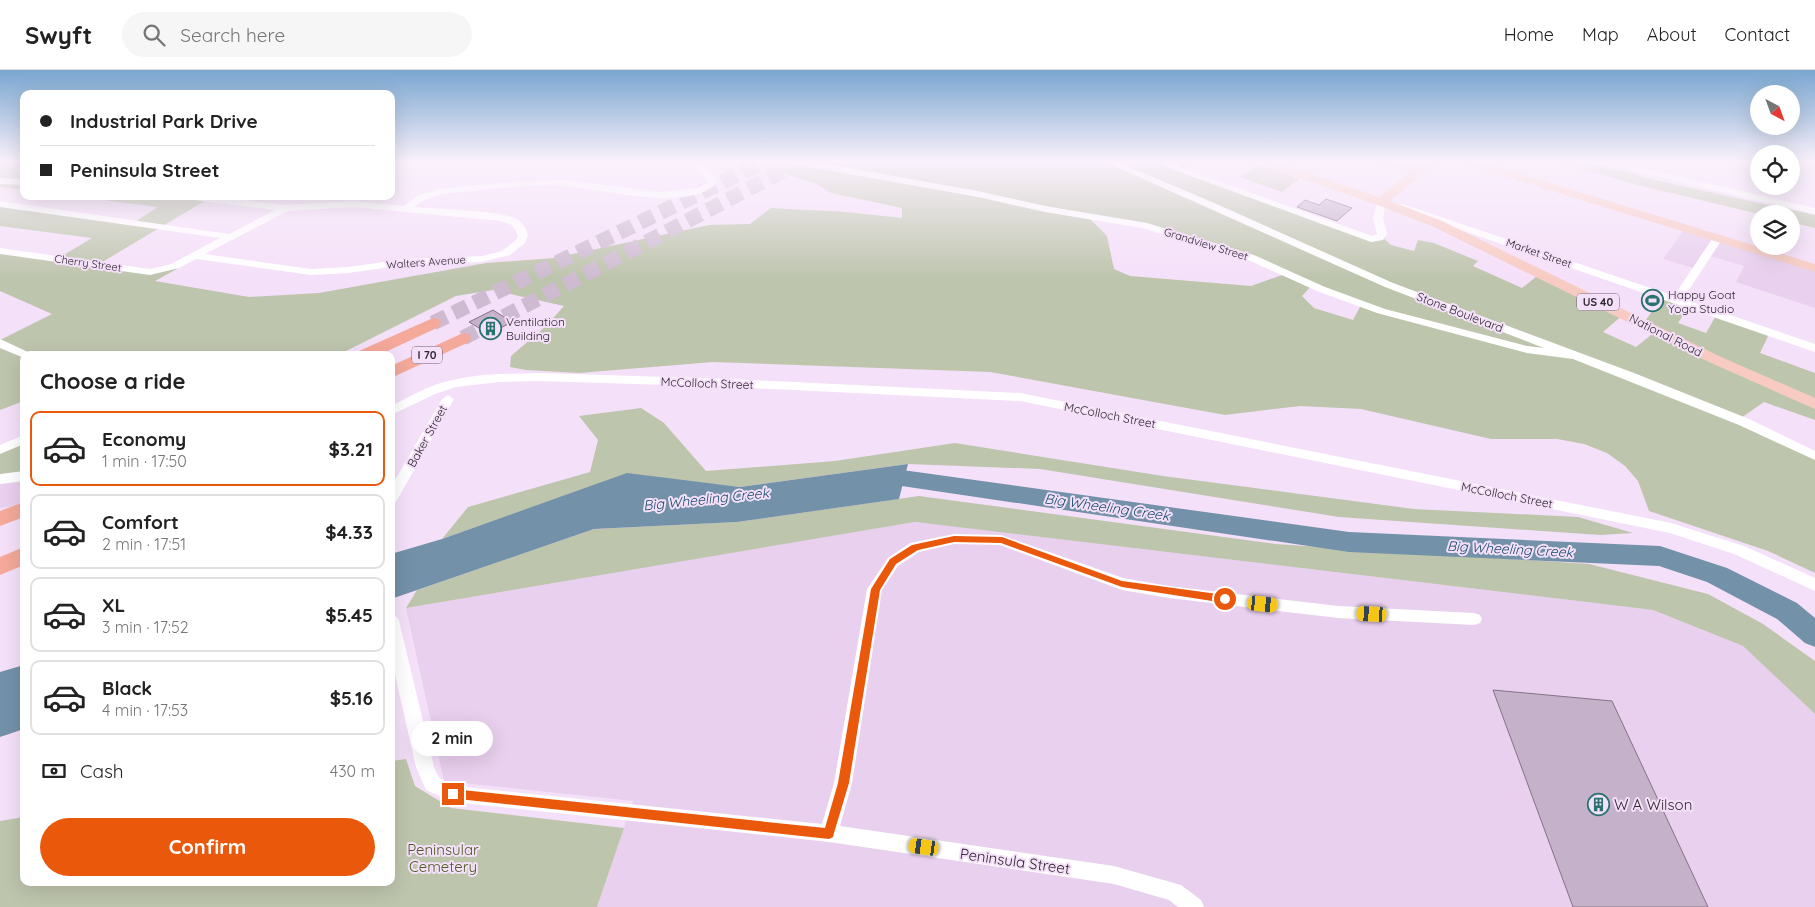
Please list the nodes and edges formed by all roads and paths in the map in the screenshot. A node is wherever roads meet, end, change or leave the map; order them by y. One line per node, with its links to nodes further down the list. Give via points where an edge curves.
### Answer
1 (220, 200): 12 (street, Walters Avenue)
2 (417, 200): 13 (street)
3 (1007, 200): 27 (street, Grandview Street, via 1143,225 1250,257 1340,297 1381,311 1527,349)
4 (1200, 200): 27 (street, Stone Boulevard, via 1389,285)
5 (1263, 200): 10 (street, via 1371,239 1382,234 1378,218)
6 (1375, 200): 10 (main road, Market Street / US 40)
7 (1383, 200): 10 (main road)
8 (1593, 200): 16 (main road)
9 (1768, 200): 14 (street)
10 (1381, 202): 20 (street, Market Street); 30 (main road, National Road / US 40, via 1463,235 1716,360)
11 (0, 204): 15 (street)
12 (286, 208): 13 (street, Walters Avenue, via 354,204); 15 (street, Cherry Street)
13 (407, 208): 18 (street, Walters Avenue, via 508,219 522,228 523,235 515,247 495,256 405,262 327,272)
14 (1815, 211)
15 (231, 237): 18 (street, Cherry Street)
16 (1718, 238): 19 (main road); 20 (street)
17 (0, 251): 18 (street, Cherry Street, via 150,272 175,266)
18 (195, 256)
19 (1815, 268)
20 (1677, 300): 23 (street, Market Street)
21 (463, 338): 28 (highway, I 70)
22 (0, 343): 26 (street)
23 (1815, 348)
24 (373, 351): 25 (highway, I 70, via 432,323)
25 (382, 351)
26 (20, 353)
27 (1580, 356): 34 (street, Stone Boulevard, via 1744,422)
28 (395, 371)
29 (448, 399): 37 (street, Baker Street)
30 (1815, 404)
31 (395, 409): 48 (street, McColloch Street, via 454,383 499,378 730,383 1020,397 1672,528 1739,550)
32 (20, 441): 33 (street)
33 (0, 450)
34 (1815, 456)
35 (20, 476): 36 (street)
36 (0, 479)
37 (395, 492)
38 (20, 511): 39 (highway)
39 (0, 519)
40 (20, 522): 41 (highway)
41 (0, 526)
42 (20, 545): 43 (highway)
43 (0, 554)
44 (20, 557): 47 (highway)
45 (20, 560): 46 (street)
46 (0, 562)
47 (0, 567)
48 (1815, 584)
49 (1474, 619): 51 (street, via 1338,612 1169,592 1122,584 1002,540 954,539 915,547 893,562 875,589 843,783)
50 (395, 639): 51 (street, Peninsula Street, via 425,767 432,784 453,794)
51 (829, 833): 52 (street, Peninsula Street, via 1114,875 1174,892)
52 (1194, 907)

